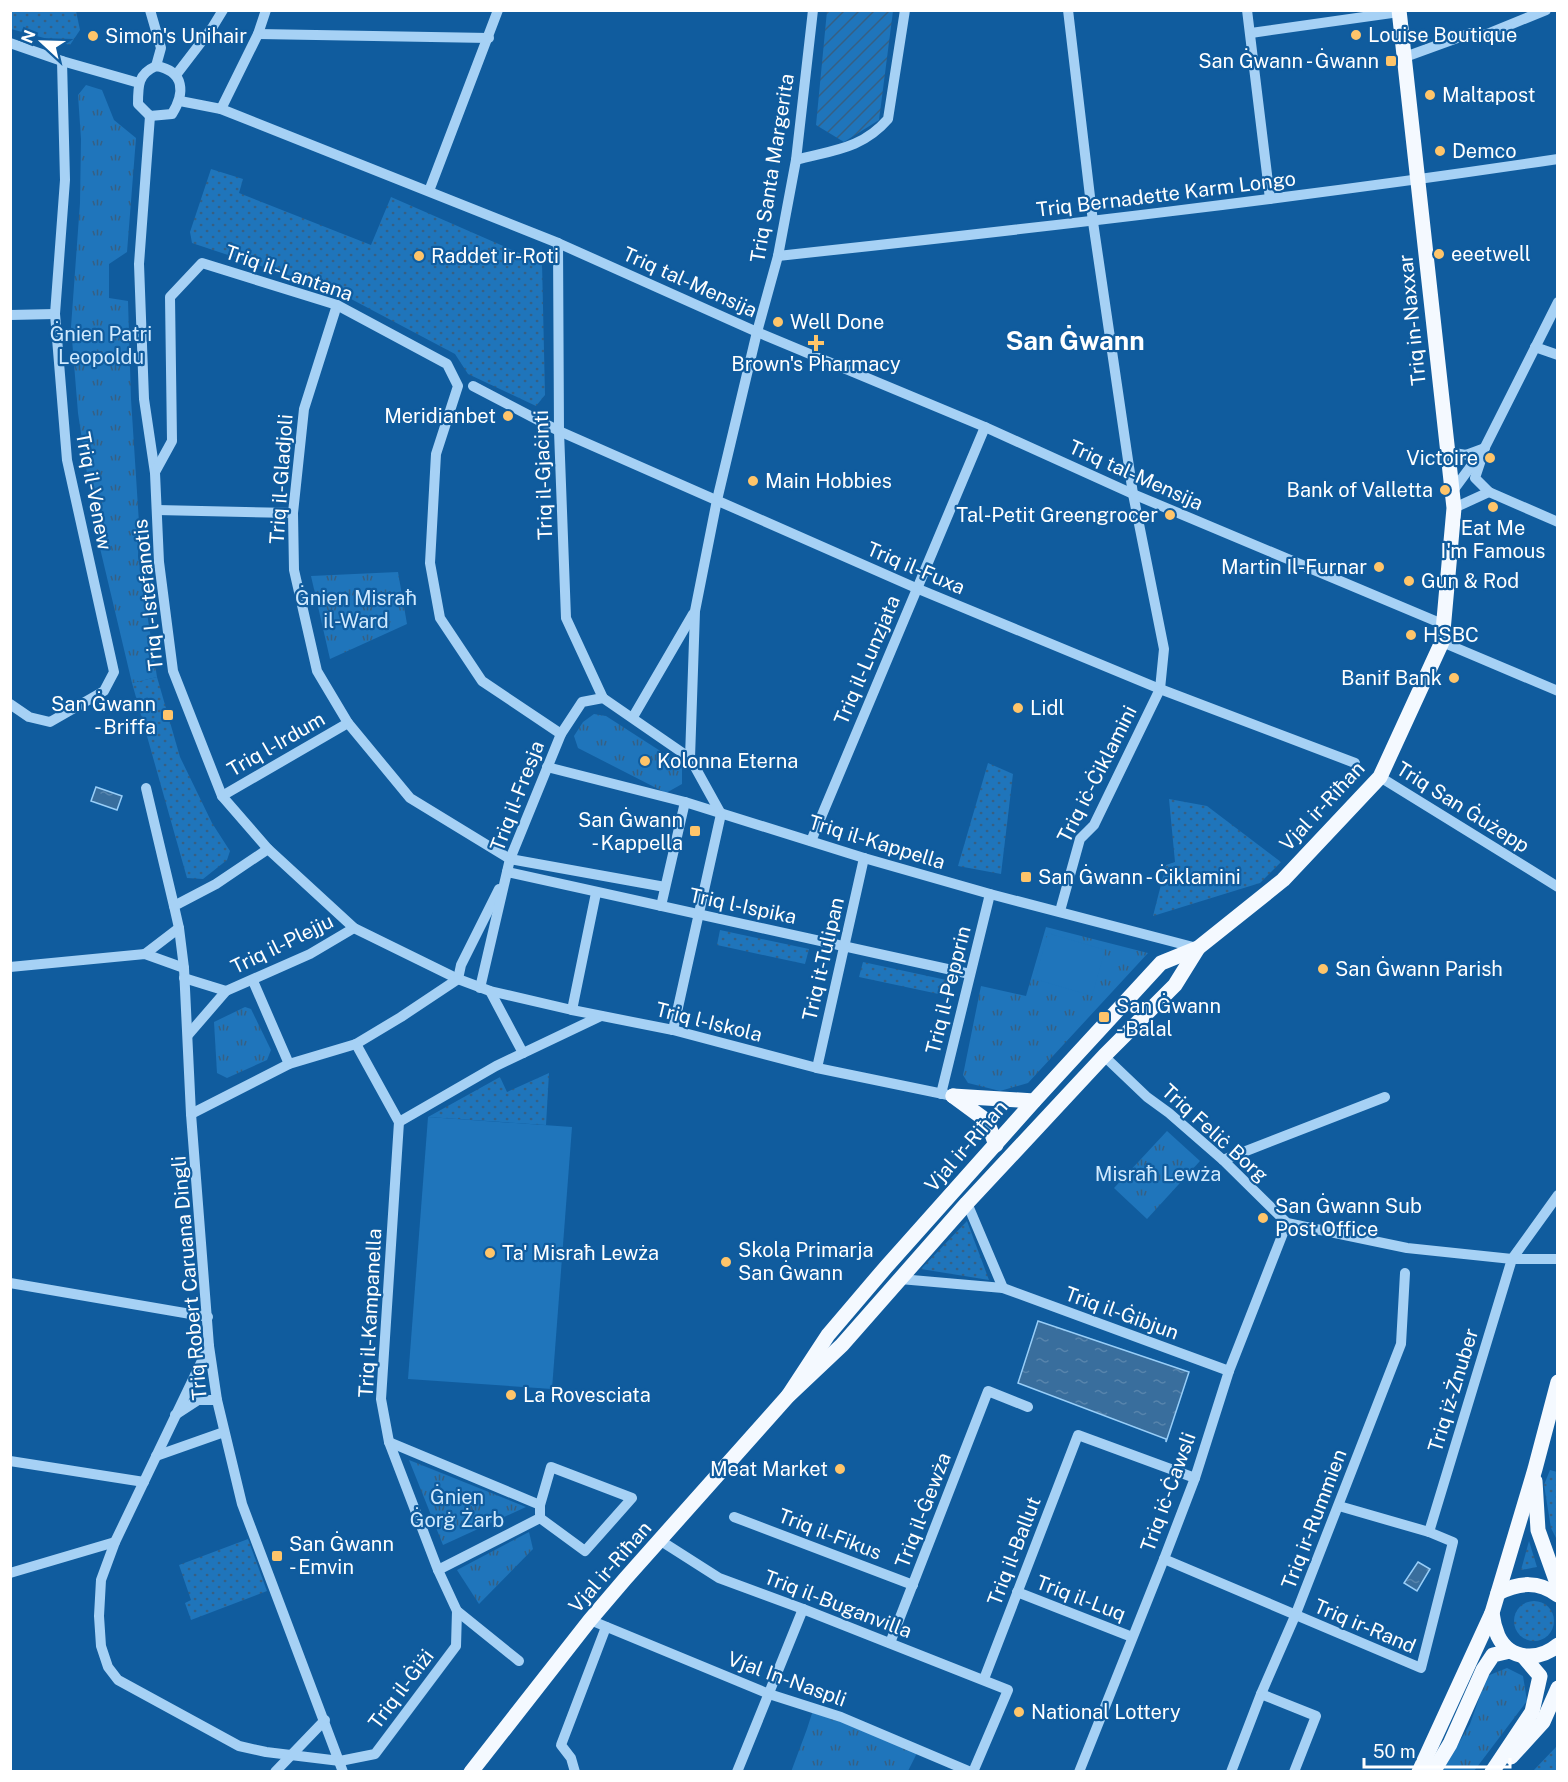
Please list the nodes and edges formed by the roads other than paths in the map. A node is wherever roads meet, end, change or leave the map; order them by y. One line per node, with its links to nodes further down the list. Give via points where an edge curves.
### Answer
1 (150, 10): 18 (street, via 161,48)
2 (223, 10): 19 (street)
3 (266, 10): 13 (street)
4 (498, 10): 14 (street)
5 (813, 10): 25 (street, Triq Santa Margerita)
6 (910, 10): 10 (street)
7 (1068, 10): 29 (street)
8 (1247, 10): 12 (street)
9 (1546, 10): 16 (street, via 1485,36 1471,33)
10 (905, 11): 25 (street, via 888,119 876,133 857,144)
11 (1399, 11): 12 (street); 16 (main road, Triq in-Naxxar)
12 (1251, 33): 28 (street)
13 (258, 34): 14 (street); 22 (street)
14 (489, 38): 27 (street)
15 (10, 43): 17 (street)
16 (1405, 57): 26 (main road, Triq in-Naxxar)
17 (62, 61): 20 (street); 34 (street, Triq il-Venew, via 65,180)
18 (156, 66): 19 (street, via 168,68); 20 (street, via 147,70)
19 (176, 75): 21 (street)
20 (139, 83): 23 (street, via 138,104)
21 (180, 101): 22 (street, Triq tal-Mensija); 23 (street, via 172,114)
22 (221, 109): 27 (street, Triq tal-Mensija)
23 (150, 116): 44 (street, Triq l-Istefanotis, via 139,264 144,399)
24 (1557, 159): 26 (street, Triq Bernadette Karm Longo)
25 (796, 160): 31 (street, Triq Santa Margerita)
26 (1418, 180): 28 (street, Triq Bernadette Karm Longo); 43 (main road, Triq in-Naxxar)
27 (429, 190): 30 (street, Triq tal-Mensija)
28 (1270, 199): 29 (street, Triq Bernadette Karm Longo)
29 (1093, 222): 31 (street, Triq Bernadette Karm Longo); 46 (street)
30 (558, 243): 36 (street, Triq tal-Mensija); 41 (street, Triq il-Gjaċinti)
31 (778, 256): 36 (street, Triq Santa Margerita)
32 (1557, 303): 37 (street)
33 (337, 305): 44 (street, Triq il-Lantana, via 202,263 170,297 172,441); 50 (street, Triq il-Gladjoli, via 303,409); 62 (street, Triq il-Lantana, via 447,364 458,386 436,454 430,563 440,618 482,681)
34 (55, 314): 35 (street); 59 (street, Triq il-Venew, via 67,460 114,672 104,691 50,722 29,717)
35 (10, 315)
36 (757, 332): 40 (street, Triq tal-Mensija); 47 (street, Triq Santa Margerita)
37 (1535, 347): 38 (street); 42 (street)
38 (1557, 355)
39 (473, 386): 41 (street, Triq il-Fuxa)
40 (985, 427): 46 (street, Triq tal-Mensija); 52 (street, Triq il-Lunzjata)
41 (559, 431): 47 (street, Triq il-Fuxa); 58 (street, Triq il-Gjaċinti, via 566,618)
42 (1485, 447): 43 (street, via 1466,455); 45 (street, via 1475,478); 48 (street)
43 (1448, 452): 48 (main road, Triq in-Naxxar)
44 (155, 473): 49 (street, Triq l-Istefanotis)
45 (1489, 492): 48 (street); 51 (street)
46 (1133, 494): 54 (street, Triq tal-Mensija); 56 (street, via 1164,649)
47 (717, 500): 52 (street, Triq il-Fuxa); 53 (street, Triq Santa Margerita)
48 (1453, 500): 54 (main road, Triq in-Naxxar)
49 (157, 510): 50 (street); 68 (street, Triq l-Istefanotis, via 159,562 173,671)
50 (293, 513): 61 (street, Triq il-Gladjoli, via 294,570 317,671)
51 (1557, 522)
52 (916, 588): 56 (street, Triq il-Fuxa); 71 (street, Triq il-Lunzjata)
53 (695, 611): 60 (street, Triq Santa Margerita); 63 (street, Triq Santa Margerita)
54 (1445, 625): 55 (main road, Vjal ir-Riħan)
55 (1442, 642): 57 (street); 66 (main road, Vjal ir-Riħan)
56 (1160, 689): 64 (street, Triq il-Fuxa); 82 (street, Triq iċ-Ċiklamini, via 1094,825 1080,839)
57 (1557, 691)
58 (603, 698): 60 (street); 62 (street, via 582,702)
59 (10, 704)
60 (633, 717): 63 (street)
61 (348, 723): 68 (street, Triq l-Irdum); 74 (street, Triq il-Gladjoli, via 410,798)
62 (561, 734): 65 (street, Triq il-Fresja)
63 (690, 758): 70 (street)
64 (1354, 763)
65 (547, 767): 69 (street, Triq il-Kappella); 74 (street, Triq il-Fresja)
66 (1380, 777): 77 (street, Triq San Ġużepp); 87 (main road, Vjal ir-Riħan, via 1283,880)
67 (146, 788): 80 (street, Triq Robert Caruana Dingli)
68 (222, 796): 72 (street, Triq l-Istefanotis)
69 (685, 802): 70 (street, Triq il-Kappella); 76 (street)
70 (721, 814): 71 (street, Triq il-Kappella); 83 (street)
71 (811, 841): 73 (street, Triq il-Kappella)
72 (268, 849): 80 (street); 85 (street, Triq l-Istefanotis)
73 (864, 858): 79 (street, Triq il-Kappella); 86 (street, Triq it-Tulipan)
74 (510, 859): 75 (street, Triq il-Fresja); 76 (street, Triq l-Ispika)
75 (507, 873): 78 (street, Triq l-Ispika); 92 (street, Triq il-Fresja, via 461,965); 94 (street, Triq il-Fresja)
76 (665, 887): 81 (street)
77 (1557, 887)
78 (596, 893): 81 (street, Triq l-Ispika); 96 (street)
79 (990, 894): 82 (street, Triq il-Kappella); 91 (street, Triq il-Pepprin)
80 (174, 906): 84 (street, Triq Robert Caruana Dingli)
81 (661, 906): 83 (street, Triq l-Ispika)
82 (1060, 911): 87 (street, Triq il-Kappella)
83 (698, 915): 86 (street, Triq l-Ispika); 98 (street)
84 (179, 928): 88 (street); 90 (street, Triq Robert Caruana Dingli)
85 (354, 928): 92 (street, Triq l-Istefanotis); 93 (street, Triq il-Plejju)
86 (844, 946): 91 (street, Triq l-Ispika); 104 (street, Triq it-Tulipan)
87 (1198, 948): 102 (main road, Vjal ir-Riħan, via 1175,985); 107 (main road, Vjal ir-Riħan, via 1161,963)
88 (145, 954): 89 (street); 90 (street, Triq il-Plejju)
89 (10, 967)
90 (184, 973): 95 (street, Triq il-Plejju); 99 (street, Triq Robert Caruana Dingli)
91 (970, 974): 105 (street, Triq il-Pepprin)
92 (458, 980): 94 (street, Triq l-Iskola); 100 (street)
93 (253, 981): 95 (street, Triq il-Plejju); 103 (street)
94 (485, 989): 96 (street, Triq l-Iskola); 101 (street)
95 (226, 991): 99 (street, Triq il-Plejju)
96 (572, 1010): 97 (street, Triq l-Iskola)
97 (601, 1016): 98 (street, Triq l-Iskola); 101 (street)
98 (673, 1030): 104 (street, Triq l-Iskola)
99 (188, 1035): 108 (street, Triq Robert Caruana Dingli)
100 (356, 1044): 103 (street); 109 (street)
101 (523, 1053): 109 (street)
102 (1104, 1056): 111 (street, Triq Feliċ Borg); 113 (main road, Vjal ir-Riħan)
103 (289, 1064): 108 (street)
104 (817, 1068): 105 (street, Triq l-Iskola)
105 (947, 1095): 107 (main road); 110 (main road, via 987,1121)
106 (1385, 1097): 111 (street)
107 (1034, 1101): 110 (main road, Vjal ir-Riħan)
108 (191, 1114): 121 (street, Triq Robert Caruana Dingli)
109 (399, 1122): 130 (street, Triq il-Kampanella, via 381,1400)
110 (996, 1145): 125 (main road, Vjal ir-Riħan, via 828,1335)
111 (1223, 1160): 114 (street, Triq Feliċ Borg)
112 (1557, 1195): 115 (street, Triq iż-Żnuber)
113 (967, 1203): 118 (main road, Vjal ir-Riħan); 120 (street)
114 (1287, 1223): 115 (street, via 1407,1248); 123 (street, Triq iċ-Ċawsli)
115 (1512, 1259): 116 (street); 140 (street, Triq iż-Żnuber)
116 (1557, 1259)
117 (1405, 1273): 137 (street, Triq ir-Rummien, via 1401,1344)
118 (900, 1279): 120 (street, Triq il-Ġibjun); 125 (main road, Vjal ir-Riħan, via 842,1345)
119 (10, 1283): 121 (street)
120 (1003, 1288): 123 (street, Triq il-Ġibjun)
121 (208, 1317): 122 (street, Triq Robert Caruana Dingli)
122 (209, 1346): 126 (street, Triq Robert Caruana Dingli); 128 (street, Triq il-Ġiżi)
123 (1229, 1371): 134 (street, Triq iċ-Ċawsli)
124 (1557, 1382): 133 (main road)
125 (788, 1396): 141 (main road, Vjal ir-Riħan)
126 (217, 1400): 128 (street, via 198,1400); 129 (street, Triq Robert Caruana Dingli)
127 (1028, 1407): 146 (street, Triq il-Ġewża, via 988,1391)
128 (175, 1415): 131 (street, Triq il-Ġiżi)
129 (224, 1432): 131 (street); 167 (street, Triq Robert Caruana Dingli, via 242,1504)
130 (389, 1442): 136 (street); 144 (street, Triq il-Kampanella)
131 (156, 1456): 135 (street, Triq il-Ġiżi)
132 (10, 1461): 135 (street)
133 (1535, 1469): 147 (main road, via 1538,1530); 149 (main road)
134 (1195, 1478): 143 (street, Triq iċ-Ċawsli); 148 (street, Triq il-Ballut, via 1077,1435)
135 (144, 1482): 142 (street, Triq il-Ġiżi)
136 (540, 1505): 139 (street); 139 (street, via 551,1467 632,1498 585,1551)
137 (1339, 1506): 140 (street); 154 (street, Triq ir-Rummien)
138 (734, 1517): 146 (street, Triq il-Fikus)
139 (540, 1518): 144 (street)
140 (1430, 1532): 154 (street, Triq ir-Rand, via 1453,1542 1420,1668)
141 (661, 1541): 151 (street, Triq il-Buganvilla, via 719,1578); 155 (main road, Vjal ir-Riħan)
142 (115, 1542): 145 (street); 168 (street, Triq il-Ġiżi, via 101,1580 99,1616 101,1646 108,1667 118,1680 239,1746)
143 (1164, 1559): 154 (street, Triq ir-Rand); 157 (street, Triq iċ-Ċawsli)
144 (438, 1570): 152 (street, Triq il-Kampanella)
145 (10, 1573)
146 (913, 1585): 158 (street, Triq il-Ġewża)
147 (1557, 1586)
148 (1017, 1592): 157 (street, Triq il-Luq); 163 (street, Triq il-Ballut)
149 (1498, 1593): 150 (main road, via 1512,1586 1536,1584); 153 (main road)
150 (1557, 1595)
151 (803, 1608): 158 (street, Triq il-Buganvilla); 165 (street)
152 (457, 1611): 161 (street, Triq il-Kampanella); 169 (street, Triq il-Ġiżi, via 456,1646 375,1754)
153 (1491, 1613): 160 (main road, via 1498,1638); 162 (main road); 178 (main road)
154 (1295, 1616): 166 (street, Triq ir-Rummien)
155 (590, 1620): 156 (street, Vjal In-Naspli); 171 (main road, Vjal ir-Riħan)
156 (606, 1627): 165 (street, Vjal In-Naspli); 172 (street, via 561,1745)
157 (1132, 1637): 175 (street, Triq iċ-Ċawsli)
158 (890, 1642): 163 (street, Triq il-Buganvilla)
159 (1557, 1645): 160 (main road, via 1535,1657)
160 (1516, 1653): 162 (main road, via 1493,1655); 180 (main road, via 1540,1676 1532,1712)
161 (519, 1661)
162 (1483, 1670): 179 (main road)
163 (984, 1679): 174 (street, Triq il-Buganvilla, via 1008,1690)
164 (1557, 1688): 181 (main road, via 1543,1722)
165 (769, 1694): 173 (street); 174 (street, Vjal In-Naspli, via 841,1718)
166 (1262, 1694): 176 (street, Triq ir-Rummien); 177 (street, via 1316,1716)
167 (325, 1720): 168 (street); 169 (street, Triq Robert Caruana Dingli)
168 (292, 1754): 169 (street, Triq il-Ġiżi); 170 (street)
169 (342, 1766)
170 (275, 1772)
171 (471, 1772)
172 (575, 1772)
173 (737, 1772)
174 (972, 1772)
175 (1079, 1772)
176 (1231, 1772)
177 (1294, 1772)
178 (1419, 1772)
179 (1433, 1772)
180 (1492, 1772)
181 (1498, 1772)

